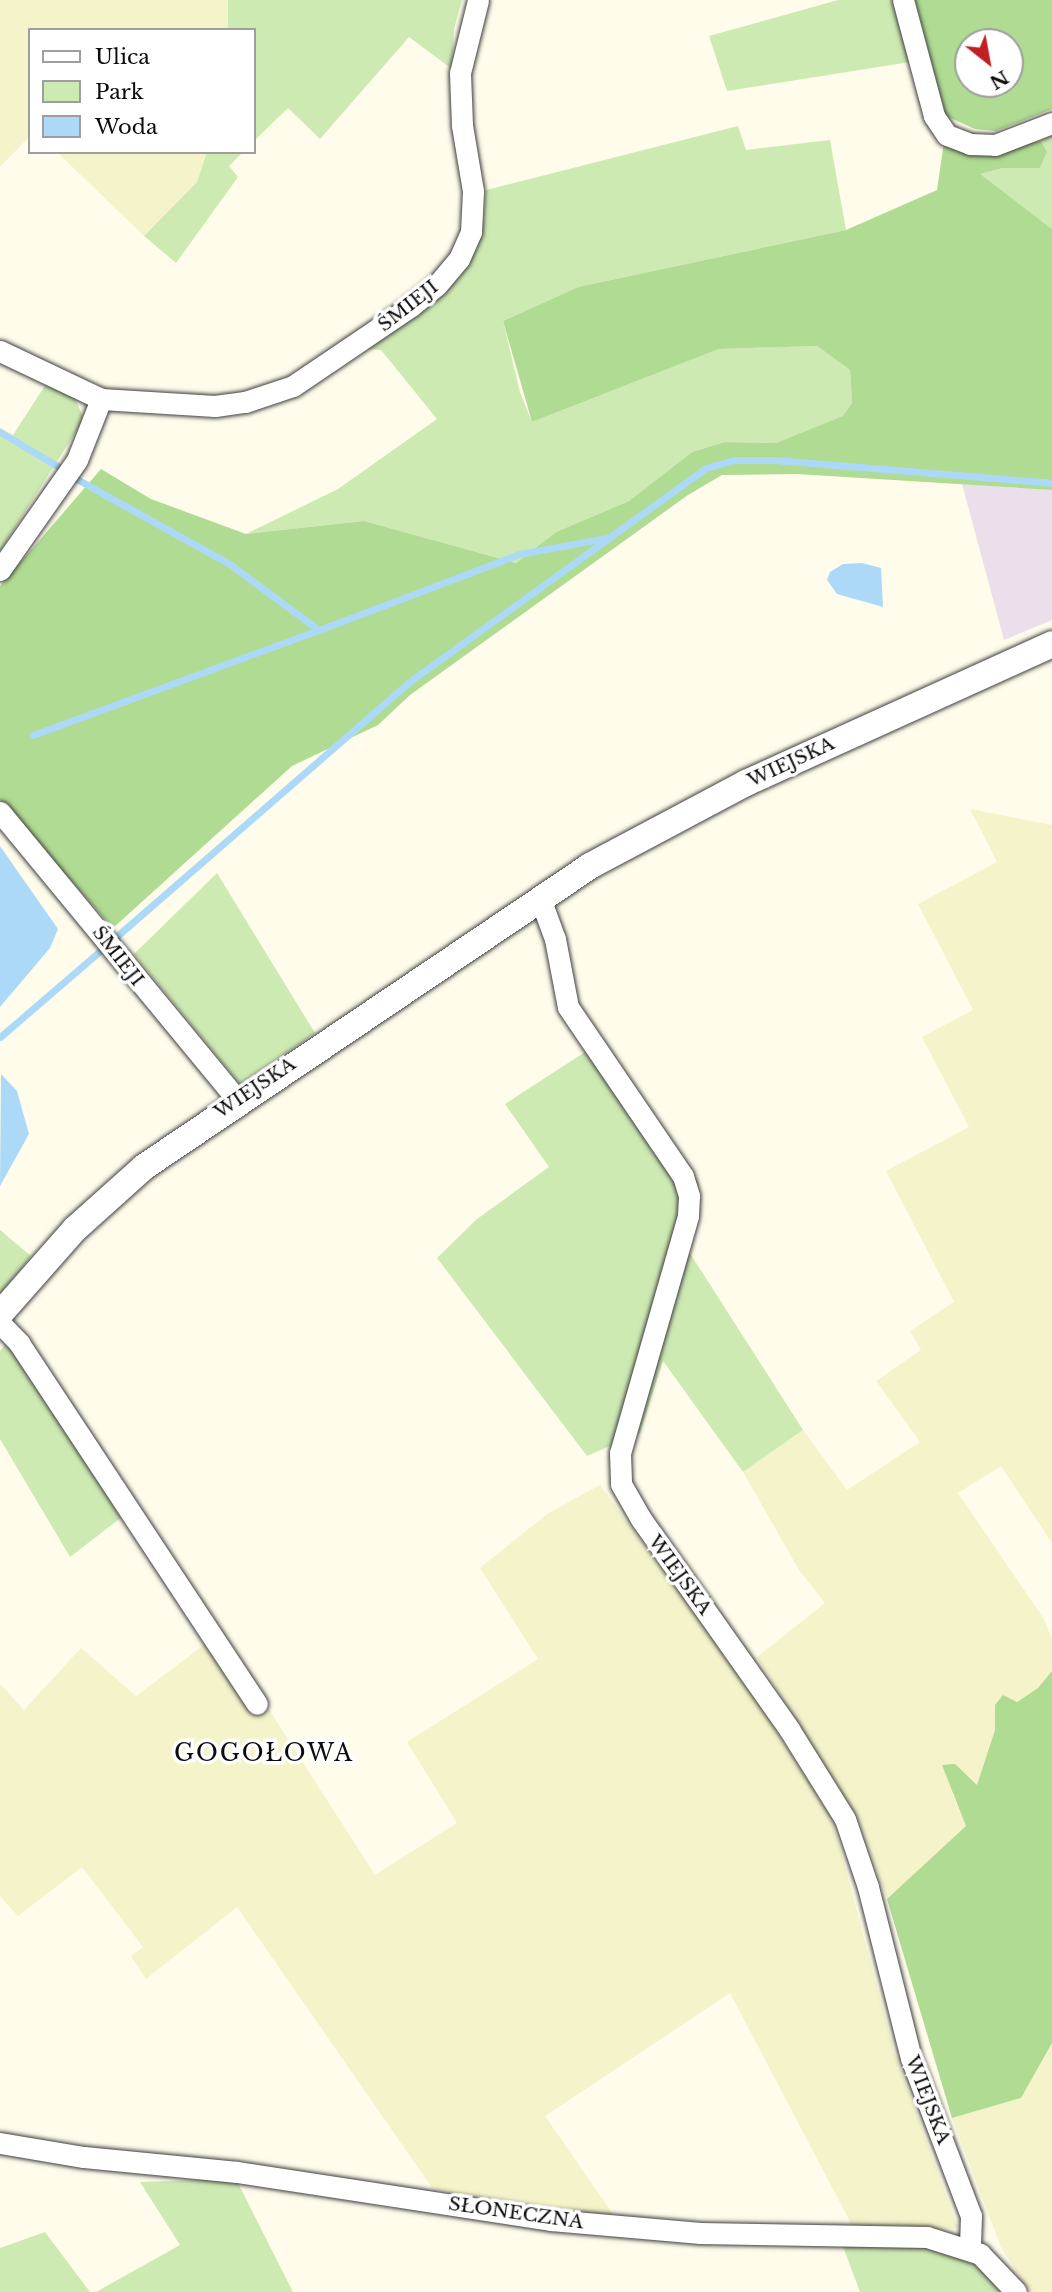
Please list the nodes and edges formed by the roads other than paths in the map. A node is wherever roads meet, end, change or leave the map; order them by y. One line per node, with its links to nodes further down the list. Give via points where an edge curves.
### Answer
1 (478, 0): 5 (street, ŚMIEJI, via 460,73 473,191 471,232 459,259 437,285 357,344 271,395 215,406)
2 (903, 0): 3 (street, via 931,107 947,135 970,144 995,145)
3 (1052, 123)
4 (0, 351): 5 (street, ŚMIEJI)
5 (101, 400): 6 (street, via 77,460)
6 (0, 570)
7 (1052, 644): 9 (street, WIEJSKA, via 693,808)
8 (0, 812): 10 (street, ŚMIEJI)
9 (540, 898): 10 (street, WIEJSKA); 15 (street, WIEJSKA, via 552,926 568,1007 683,1176 690,1201 620,1453 621,1484 641,1520 795,1737 845,1819 868,1887 911,2058 971,2216)
10 (237, 1100): 11 (street, WIEJSKA, via 113,1193)
11 (0, 1314)
12 (0, 1323): 13 (street, via 19,1343)
13 (257, 1704)
14 (0, 2143): 15 (street, SŁONECZNA, via 84,2157 249,2174 551,2220 700,2233 904,2235)
15 (970, 2249): 16 (street, SŁONECZNA, via 995,2267)
16 (1016, 2292)

